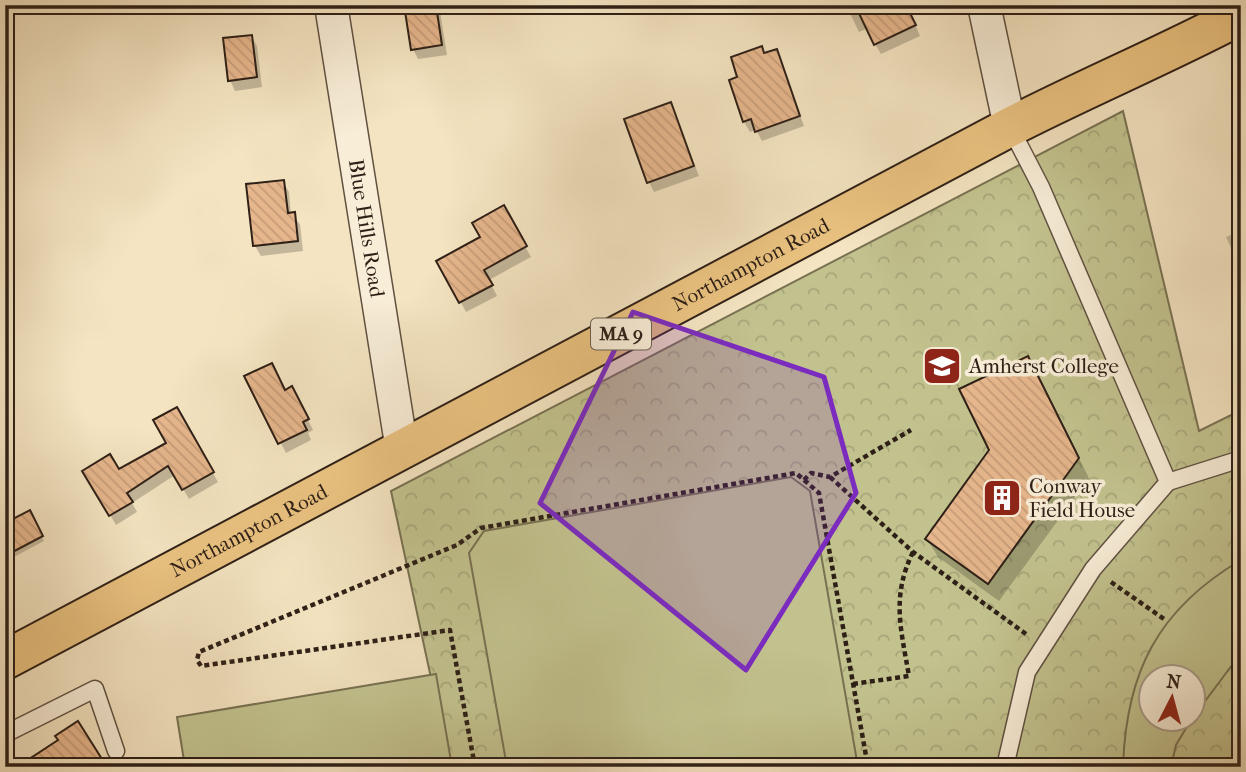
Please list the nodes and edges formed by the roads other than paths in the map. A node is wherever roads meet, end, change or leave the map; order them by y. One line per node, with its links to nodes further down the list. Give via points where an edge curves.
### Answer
1 (331, 5): 5 (street, Blue Hills Road)
2 (984, 5): 4 (street)
3 (1241, 15): 4 (highway, Northampton Road / MA 9)
4 (1010, 127): 5 (highway, Northampton Road / MA 9); 7 (lane, via 1041,187)
5 (402, 450): 8 (highway, Northampton Road / MA 9)
6 (1241, 459): 7 (lane)
7 (1168, 482): 11 (lane, via 1093,569 1027,672)
8 (5, 660)
9 (5, 734): 10 (lane, via 95,689)
10 (116, 751)
11 (1005, 767)

